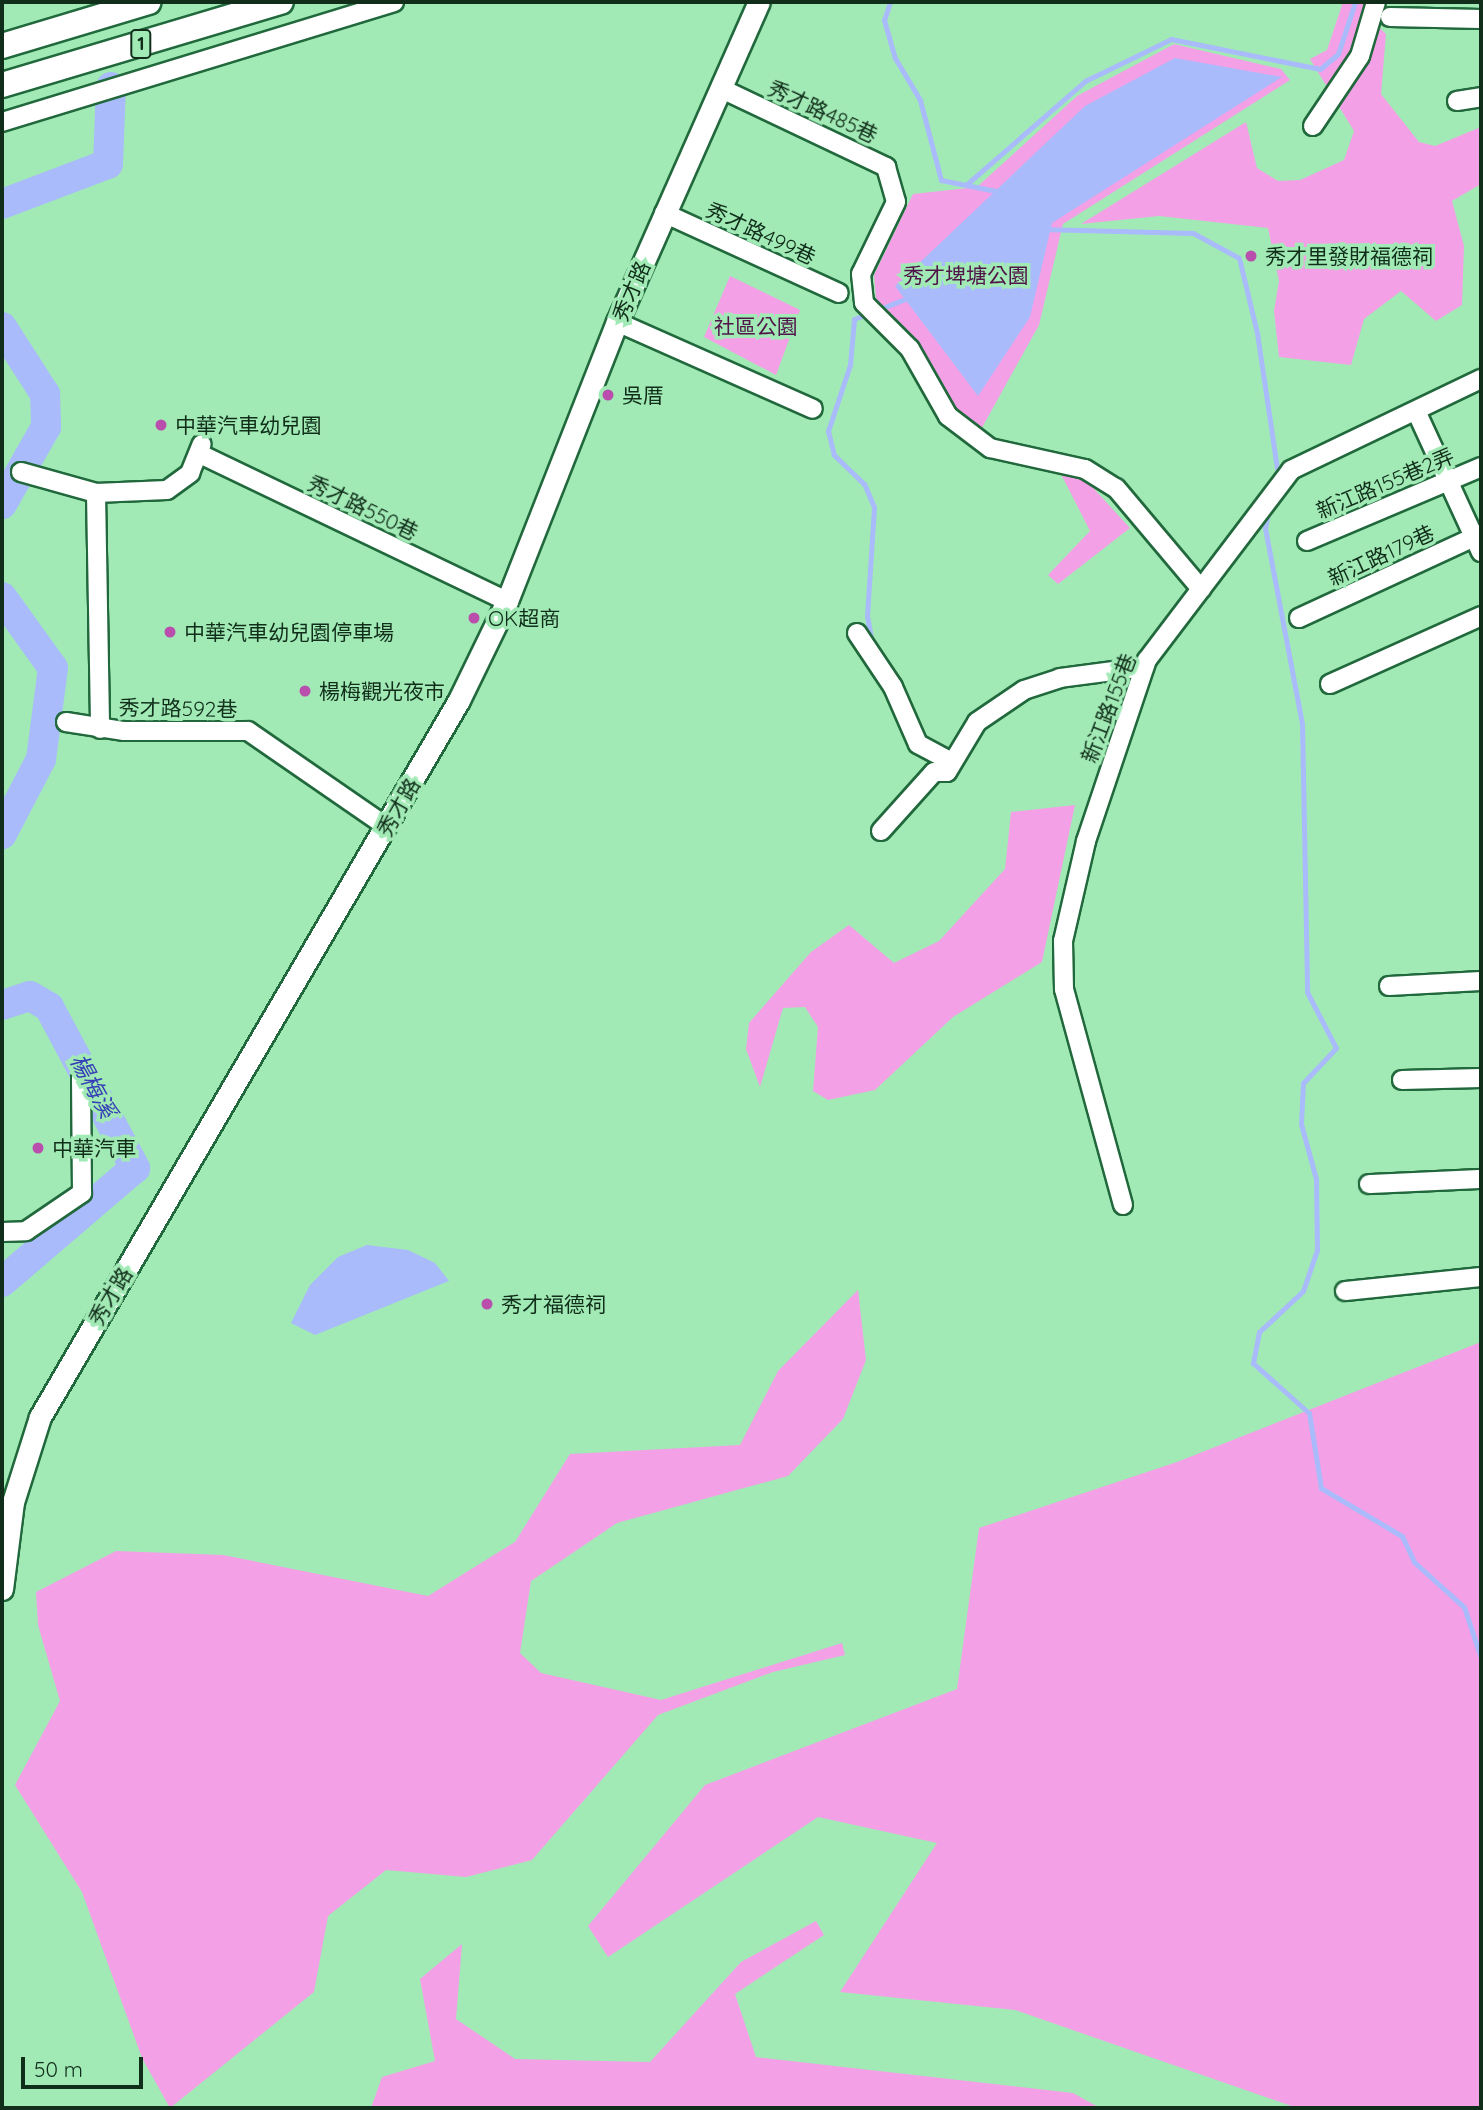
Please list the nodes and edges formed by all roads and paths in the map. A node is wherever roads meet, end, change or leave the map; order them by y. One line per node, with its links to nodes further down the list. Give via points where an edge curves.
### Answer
1 (149, 2): 8 (highway, 1)
2 (281, 2): 9 (highway, 1)
3 (394, 2): 13 (street)
4 (759, 2): 10 (main road, 秀才路)
5 (1376, 2): 14 (street, via 1360,56)
6 (1390, 17): 7 (street)
7 (1481, 19)
8 (2, 46)
9 (2, 85)
10 (722, 89): 15 (main road, 秀才路); 27 (street, 秀才路485巷, via 887,167 896,201 861,274 864,303 910,349 948,416 990,448 1085,469 1116,488)
11 (1481, 97): 12 (street)
12 (1457, 101)
13 (2, 122)
14 (1313, 126)
15 (664, 213): 16 (street, 秀才路499巷); 17 (main road, 秀才路)
16 (839, 293)
17 (617, 322): 19 (street); 28 (main road, 秀才路)
18 (1481, 379): 20 (street, 新江路155巷)
19 (814, 409)
20 (1417, 413): 23 (street); 27 (street, 新江路155巷, via 1291,470)
21 (1481, 467): 23 (street, 新江路155巷2弄)
22 (22, 472): 24 (street)
23 (1449, 482): 25 (street, 新江路155巷2弄); 26 (street)
24 (96, 493): 28 (street, 秀才路550巷, via 167,490 190,473 201,449); 35 (street)
25 (1307, 541)
26 (1479, 541): 30 (street, 新江路179巷)
27 (1201, 589): 32 (street, 新江路155巷)
28 (507, 601): 37 (main road, 秀才路)
29 (1481, 616): 33 (street)
30 (1299, 618)
31 (857, 633): 36 (street, via 893,687 918,744)
32 (1144, 667): 36 (street, via 1060,678 1024,690 978,722); 46 (street, 新江路155巷, via 1086,841 1063,941 1063,989)
33 (1330, 684)
34 (66, 722): 35 (street, 秀才路592巷)
35 (100, 729): 37 (street, 秀才路592巷, via 248,731)
36 (952, 762): 38 (street, via 947,772 934,772)
37 (387, 827): 50 (main road, 秀才路, via 68,1367 40,1417)
38 (881, 831)
39 (1481, 981): 40 (street)
40 (1389, 986)
41 (81, 1078): 47 (street, via 82,1193 26,1231)
42 (1481, 1078): 43 (street)
43 (1402, 1080)
44 (1481, 1179): 45 (street)
45 (1369, 1184)
46 (1123, 1205)
47 (2, 1232)
48 (1481, 1277): 49 (street)
49 (1345, 1291)
50 (7, 1504): 51 (main road, 秀才路)
51 (2, 1589)

